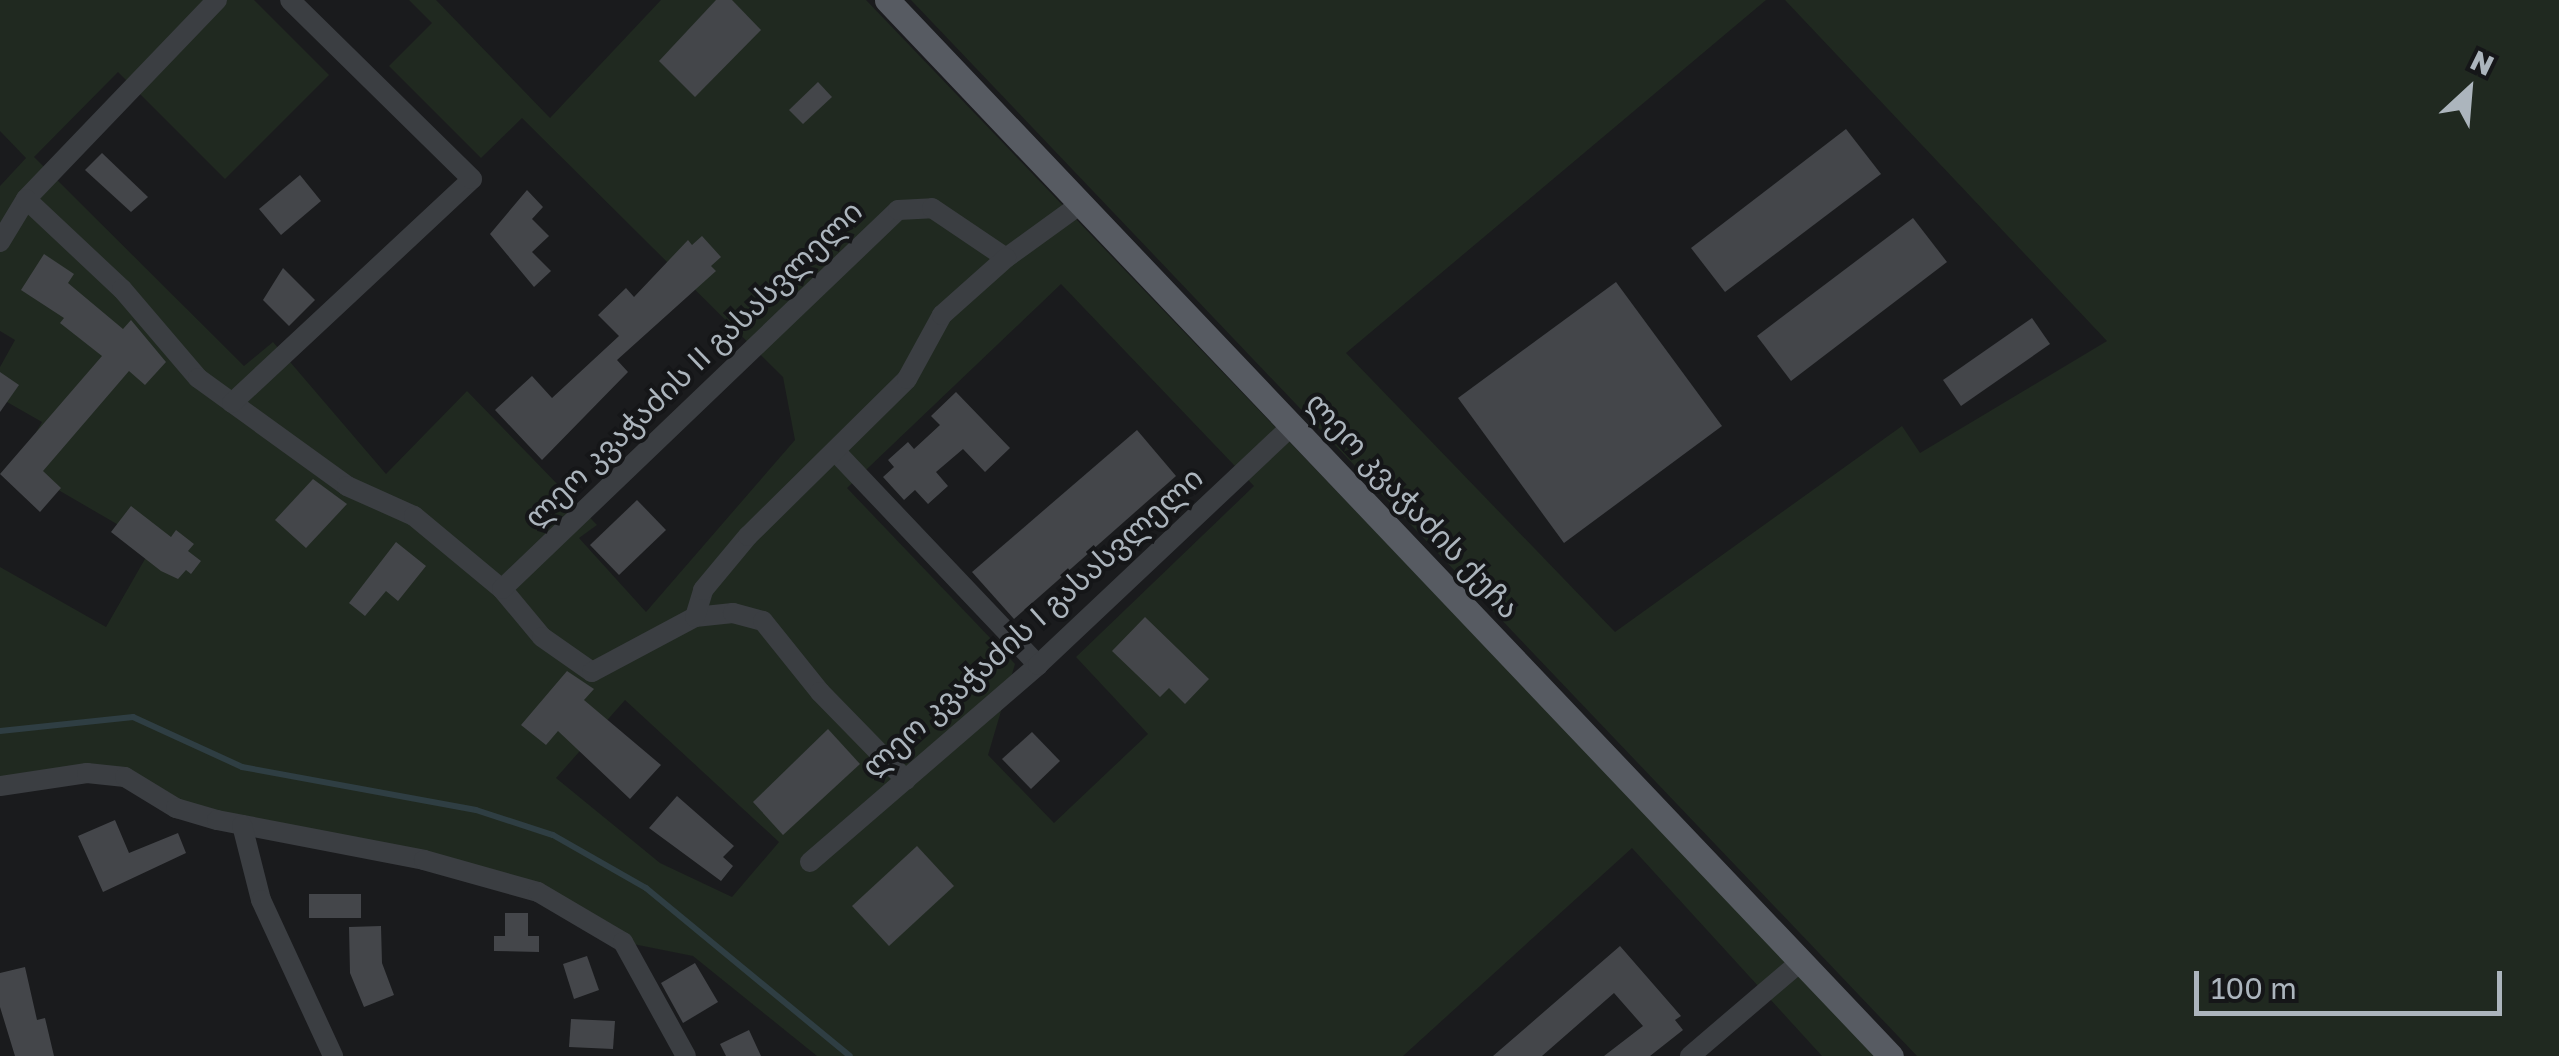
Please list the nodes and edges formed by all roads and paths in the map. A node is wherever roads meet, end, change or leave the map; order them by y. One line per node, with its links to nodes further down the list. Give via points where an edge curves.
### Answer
1 (217, 0): 4 (street)
2 (290, 0): 8 (street, via 472,179)
3 (887, 0): 5 (main road, ლეო კვაჭაძის ქუჩა)
4 (26, 199): 6 (street); 8 (street, via 122,289 198,378)
5 (1082, 203): 7 (street); 9 (main road, ლეო კვაჭაძის ქუჩა)
6 (0, 242)
7 (1006, 258): 10 (street, via 942,315 907,379); 11 (street, ლეო კვაჭაძის II გასასვლელი, via 932,208 898,210)
8 (232, 403): 11 (street, via 347,486 414,516)
9 (1292, 425): 13 (street, ლეო კვაჭაძის I გასასვლელი); 18 (main road, ლეო კვაჭაძის ქუჩა)
10 (836, 452): 12 (street, via 748,536 703,590); 13 (street)
11 (502, 589): 12 (street, via 542,637 592,672)
12 (695, 617): 14 (street, via 733,613 763,621 820,692)
13 (1038, 665): 14 (street, ლეო კვაჭაძის I გასასვლელი)
14 (906, 780): 17 (street, ლეო კვაჭაძის I გასასვლელი)
15 (0, 786): 16 (street, via 87,773 125,777 176,808)
16 (242, 825): 19 (street, via 261,900); 20 (street, via 424,860 538,892 623,942)
17 (810, 862)
18 (1800, 962): 21 (street); 22 (main road, ლეო კვაჭაძის ქუჩა)
19 (332, 1056)
20 (686, 1056)
21 (1690, 1056)
22 (1892, 1056)

